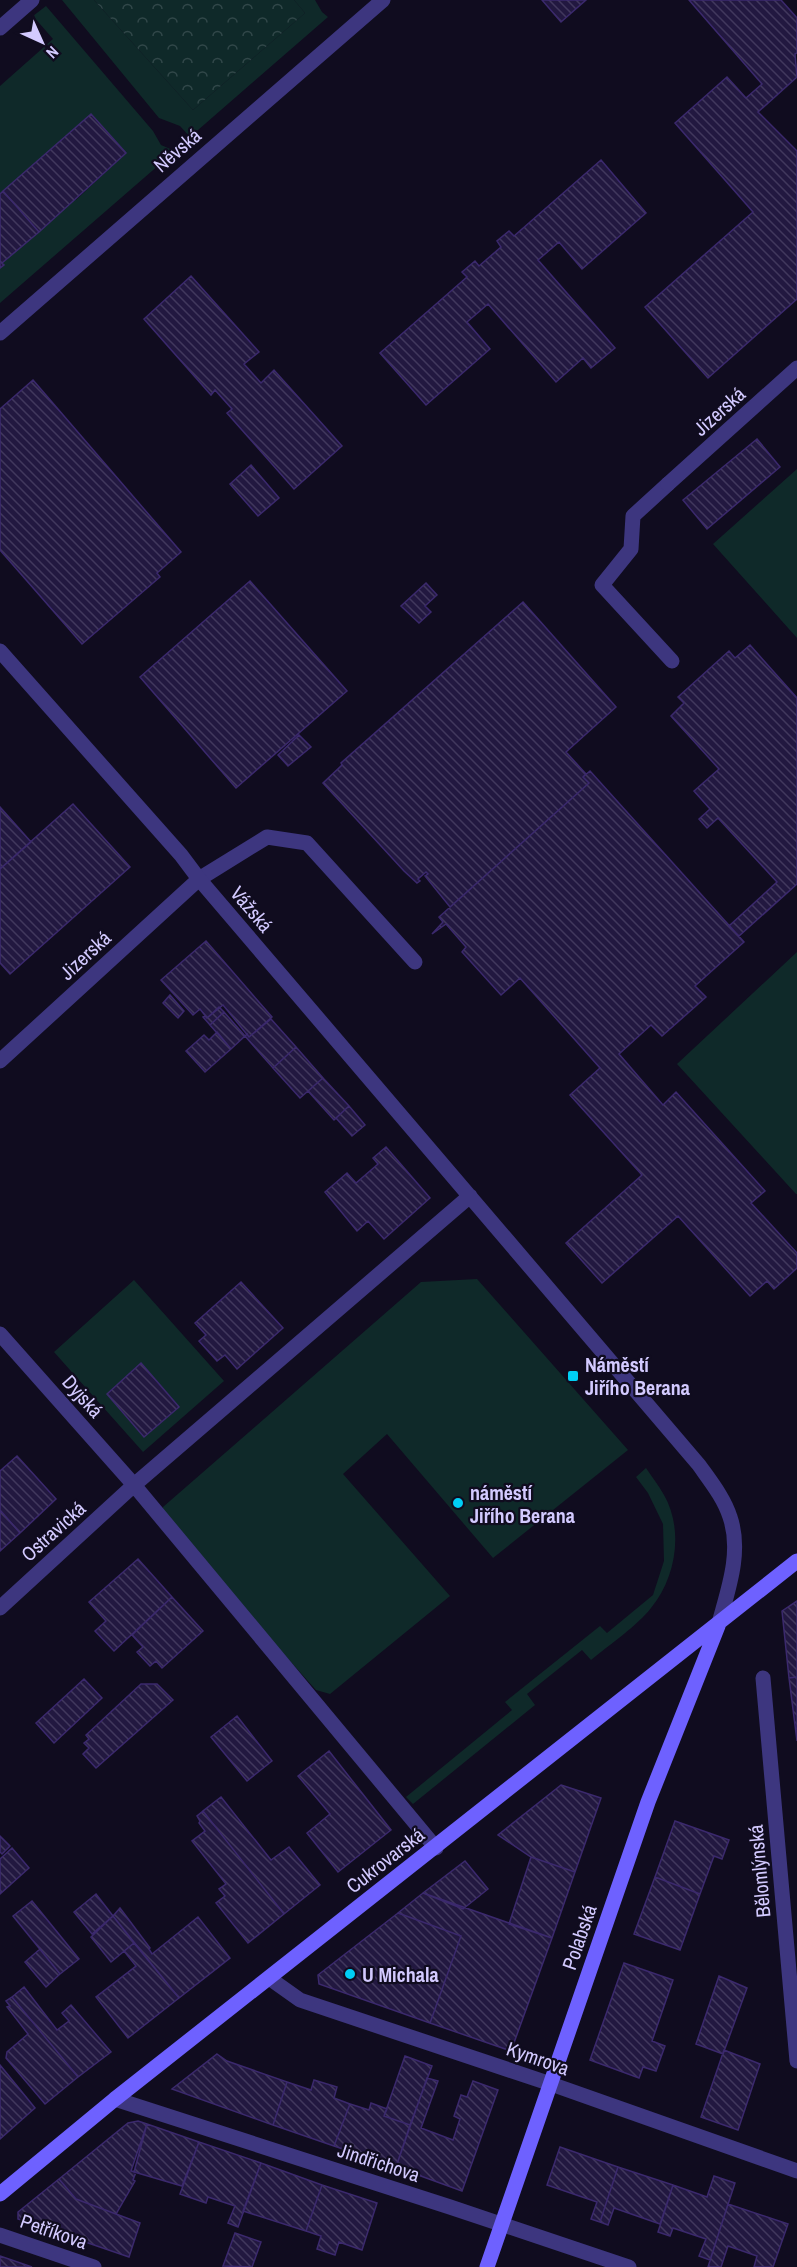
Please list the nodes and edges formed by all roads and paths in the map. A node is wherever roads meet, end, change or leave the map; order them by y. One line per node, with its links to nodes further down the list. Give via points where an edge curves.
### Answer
1 (32, 0): 3 (street)
2 (382, 0): 4 (street, Něvská)
3 (0, 28)
4 (0, 333)
5 (797, 368): 7 (street, Jizerská, via 633,516 631,549 602,585)
6 (0, 651): 8 (street, Vážská)
7 (672, 661)
8 (199, 879): 9 (street, Jizerská, via 267,837 307,843); 10 (street, Jizerská); 11 (street, Vážská)
9 (415, 962)
10 (0, 1061)
11 (470, 1196): 13 (street); 16 (street, via 718,1492 731,1518 735,1546 732,1577)
12 (0, 1334): 13 (street, Dyjská)
13 (134, 1485): 15 (street, Ostravická); 18 (street)
14 (797, 1561): 16 (street, Cukrovarská)
15 (0, 1608)
16 (719, 1623): 18 (street, Cukrovarská); 21 (street, Polabská, via 648,1802)
17 (763, 1678): 20 (street, Bělomlýnská)
18 (436, 1848): 19 (street, Cukrovarská)
19 (269, 1978): 21 (street, Kymrova, via 300,2000); 22 (street, Cukrovarská)
20 (797, 2061)
21 (551, 2084): 23 (street, Kymrova); 25 (street, Polabská)
22 (115, 2099): 24 (street, Cukrovarská); 25 (street, Jindřichova)
23 (797, 2171)
24 (0, 2194)
25 (502, 2224): 28 (street, Polabská); 29 (street, Jindřichova)
26 (0, 2235): 27 (street, Petříkova)
27 (94, 2267)
28 (487, 2267)
29 (630, 2267)

